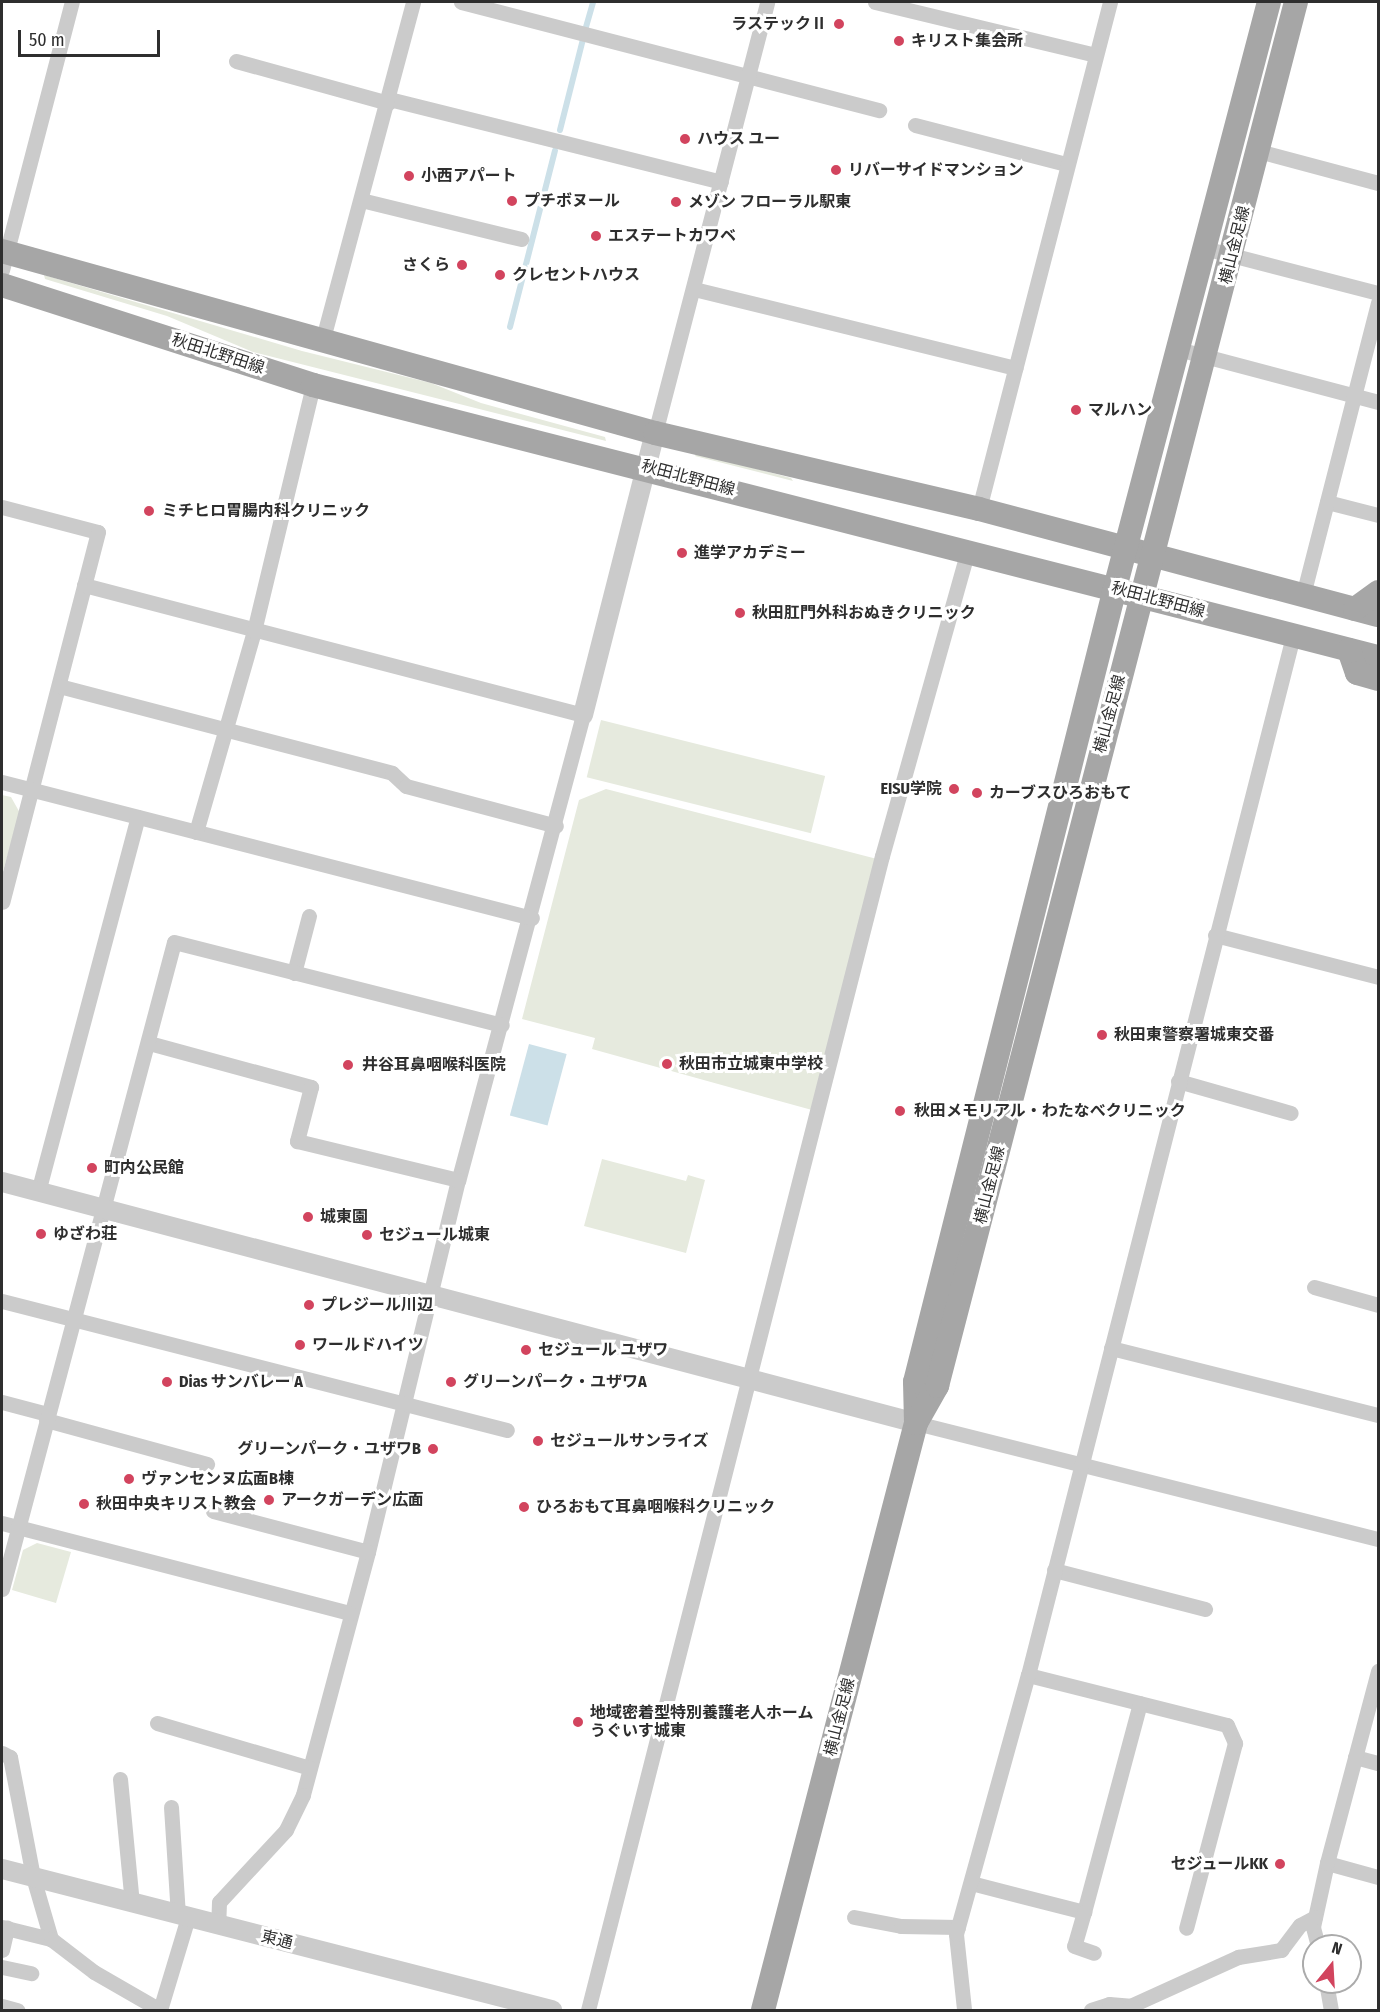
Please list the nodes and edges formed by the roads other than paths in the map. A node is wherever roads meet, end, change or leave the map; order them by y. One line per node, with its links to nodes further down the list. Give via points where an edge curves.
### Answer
1 (72, 2): 23 (street)
2 (413, 2): 12 (street)
3 (461, 2): 11 (street)
4 (767, 2): 11 (street)
5 (875, 2): 9 (street)
6 (1110, 2): 9 (street)
7 (1269, 2): 21 (main road, 横山金足線)
8 (1296, 2): 15 (main road, 横山金足線)
9 (1095, 55): 16 (street)
10 (236, 61): 12 (street)
11 (748, 76): 13 (street); 17 (street)
12 (388, 101): 17 (street); 19 (street)
13 (879, 110)
14 (915, 125): 16 (street)
15 (1258, 151): 18 (street); 22 (main road, 横山金足線)
16 (1066, 164): 31 (street)
17 (721, 182): 25 (street)
18 (1378, 183)
19 (361, 200): 20 (street); 28 (street)
20 (521, 239)
21 (1204, 248): 22 (street); 29 (main road, 横山金足線)
22 (1233, 256): 26 (street); 30 (main road, 横山金足線)
23 (3, 258): 28 (main road)
24 (2, 285): 32 (main road, 秋田北野田線)
25 (694, 289): 31 (street); 35 (street)
26 (1378, 292)
27 (1378, 302): 33 (street)
28 (322, 342): 35 (main road)
29 (1178, 349): 30 (street); 41 (main road, 横山金足線)
30 (1206, 357): 33 (street); 43 (main road, 横山金足線)
31 (1015, 368): 39 (street)
32 (313, 384): 36 (main road, 秋田北野田線); 51 (street)
33 (1354, 396): 34 (street); 37 (street)
34 (1378, 402)
35 (655, 433): 36 (street); 39 (main road)
36 (645, 466): 42 (main road, 秋田北野田線); 57 (street)
37 (1327, 502): 40 (street); 48 (street)
38 (2, 507): 44 (street, via 98,532)
39 (979, 508): 41 (main road)
40 (1378, 515)
41 (1126, 546): 43 (main road); 45 (main road, 横山金足線)
42 (968, 551): 45 (main road, 秋田北野田線); 86 (street, via 882,856)
43 (1152, 553): 47 (main road, 横山金足線); 48 (main road)
44 (84, 585): 51 (street); 56 (street)
45 (1115, 588): 47 (main road, 秋田北野田線); 70 (main road, 横山金足線)
46 (1378, 592): 49 (main road)
47 (1141, 595): 52 (main road, 秋田北野田線); 71 (main road, 横山金足線)
48 (1303, 595): 49 (main road)
49 (1355, 609): 50 (main road)
50 (1378, 615)
51 (254, 630): 57 (street); 58 (street)
52 (1293, 636): 53 (main road, 秋田北野田線); 67 (street)
53 (1349, 650): 54 (main road, 秋田北野田線); 55 (main road, via 1357,673)
54 (1378, 657)
55 (1378, 679)
56 (59, 686): 58 (street); 60 (street)
57 (583, 715): 62 (street)
58 (223, 730): 62 (street, via 392,773 406,786); 63 (street)
59 (2, 782): 60 (street)
60 (30, 789): 61 (street); 64 (street)
61 (138, 817): 63 (street); 78 (street)
62 (556, 826): 66 (street)
63 (196, 832): 66 (street)
64 (2, 902)
65 (309, 916): 68 (street)
66 (532, 918): 72 (street)
67 (1215, 935): 69 (street); 74 (street)
68 (294, 973): 72 (street); 73 (street, via 174,942)
69 (1378, 976)
70 (1008, 1011): 71 (main road); 91 (main road, 横山金足線, via 915,1382)
71 (1033, 1017): 91 (main road, 横山金足線, via 937,1386)
72 (502, 1025): 76 (street)
73 (149, 1043): 76 (street, via 311,1087 297,1141); 79 (street)
74 (1178, 1081): 75 (street); 85 (street)
75 (1291, 1113)
76 (458, 1179): 81 (street)
77 (2, 1182): 78 (street)
78 (38, 1192): 79 (street)
79 (103, 1209): 81 (street); 84 (street)
80 (1314, 1287): 83 (street)
81 (429, 1295): 86 (street); 88 (street)
82 (2, 1301): 84 (street)
83 (1378, 1305)
84 (70, 1320): 88 (street); 90 (street)
85 (1111, 1348): 89 (street); 94 (street)
86 (749, 1379): 91 (street); 140 (street)
87 (2, 1402): 90 (street)
88 (404, 1402): 92 (street); 99 (street)
89 (1378, 1415)
90 (47, 1417): 93 (street); 97 (street)
91 (916, 1423): 94 (street); 141 (main road, 横山金足線)
92 (507, 1430)
93 (207, 1464)
94 (1079, 1466): 98 (street); 100 (street)
95 (213, 1511): 99 (street)
96 (2, 1523): 97 (street)
97 (18, 1527): 101 (street); 103 (street)
98 (1378, 1539)
99 (368, 1551): 103 (street)
100 (1054, 1570): 102 (street); 105 (street)
101 (2, 1589)
102 (1206, 1609)
103 (351, 1613): 111 (street)
104 (1378, 1671): 109 (street)
105 (1028, 1675): 106 (street); 118 (street)
106 (1140, 1703): 120 (street); 127 (street, via 1227,1725 1235,1743)
107 (157, 1723): 111 (street)
108 (2, 1753): 116 (street, via 10,1757)
109 (1355, 1757): 110 (street); 114 (street)
110 (1378, 1763)
111 (310, 1768): 124 (street, via 286,1830 219,1902)
112 (120, 1779): 119 (street)
113 (171, 1807): 121 (street)
114 (1327, 1863): 117 (street); 123 (street)
115 (2, 1869): 116 (street, 東通)
116 (33, 1877): 119 (street, 東通); 129 (street)
117 (1378, 1877)
118 (971, 1883): 120 (street); 126 (street)
119 (132, 1903): 121 (street, 東通)
120 (1084, 1912): 131 (street, via 1074,1946)
121 (183, 1916): 124 (street, 東通); 138 (street)
122 (854, 1917): 126 (street, via 901,1926)
123 (1315, 1917): 128 (street); 142 (street, via 1300,1925 1281,1950 1238,1957 1130,2006 1109,2004)
124 (218, 1925): 139 (street, 東通)
125 (4, 1928): 129 (street); 130 (street)
126 (958, 1928): 136 (street)
127 (1186, 1928)
128 (1315, 1934)
129 (51, 1939): 138 (street, via 94,1972)
130 (2, 1950)
131 (1094, 1953)
132 (2, 1967): 133 (street)
133 (31, 1973)
134 (1328, 1994): 143 (street)
135 (2, 2006): 137 (street)
136 (964, 2009)
137 (17, 2010)
138 (160, 2010)
139 (552, 2010)
140 (588, 2010)
141 (763, 2010)
142 (1091, 2010)
143 (1331, 2010)

